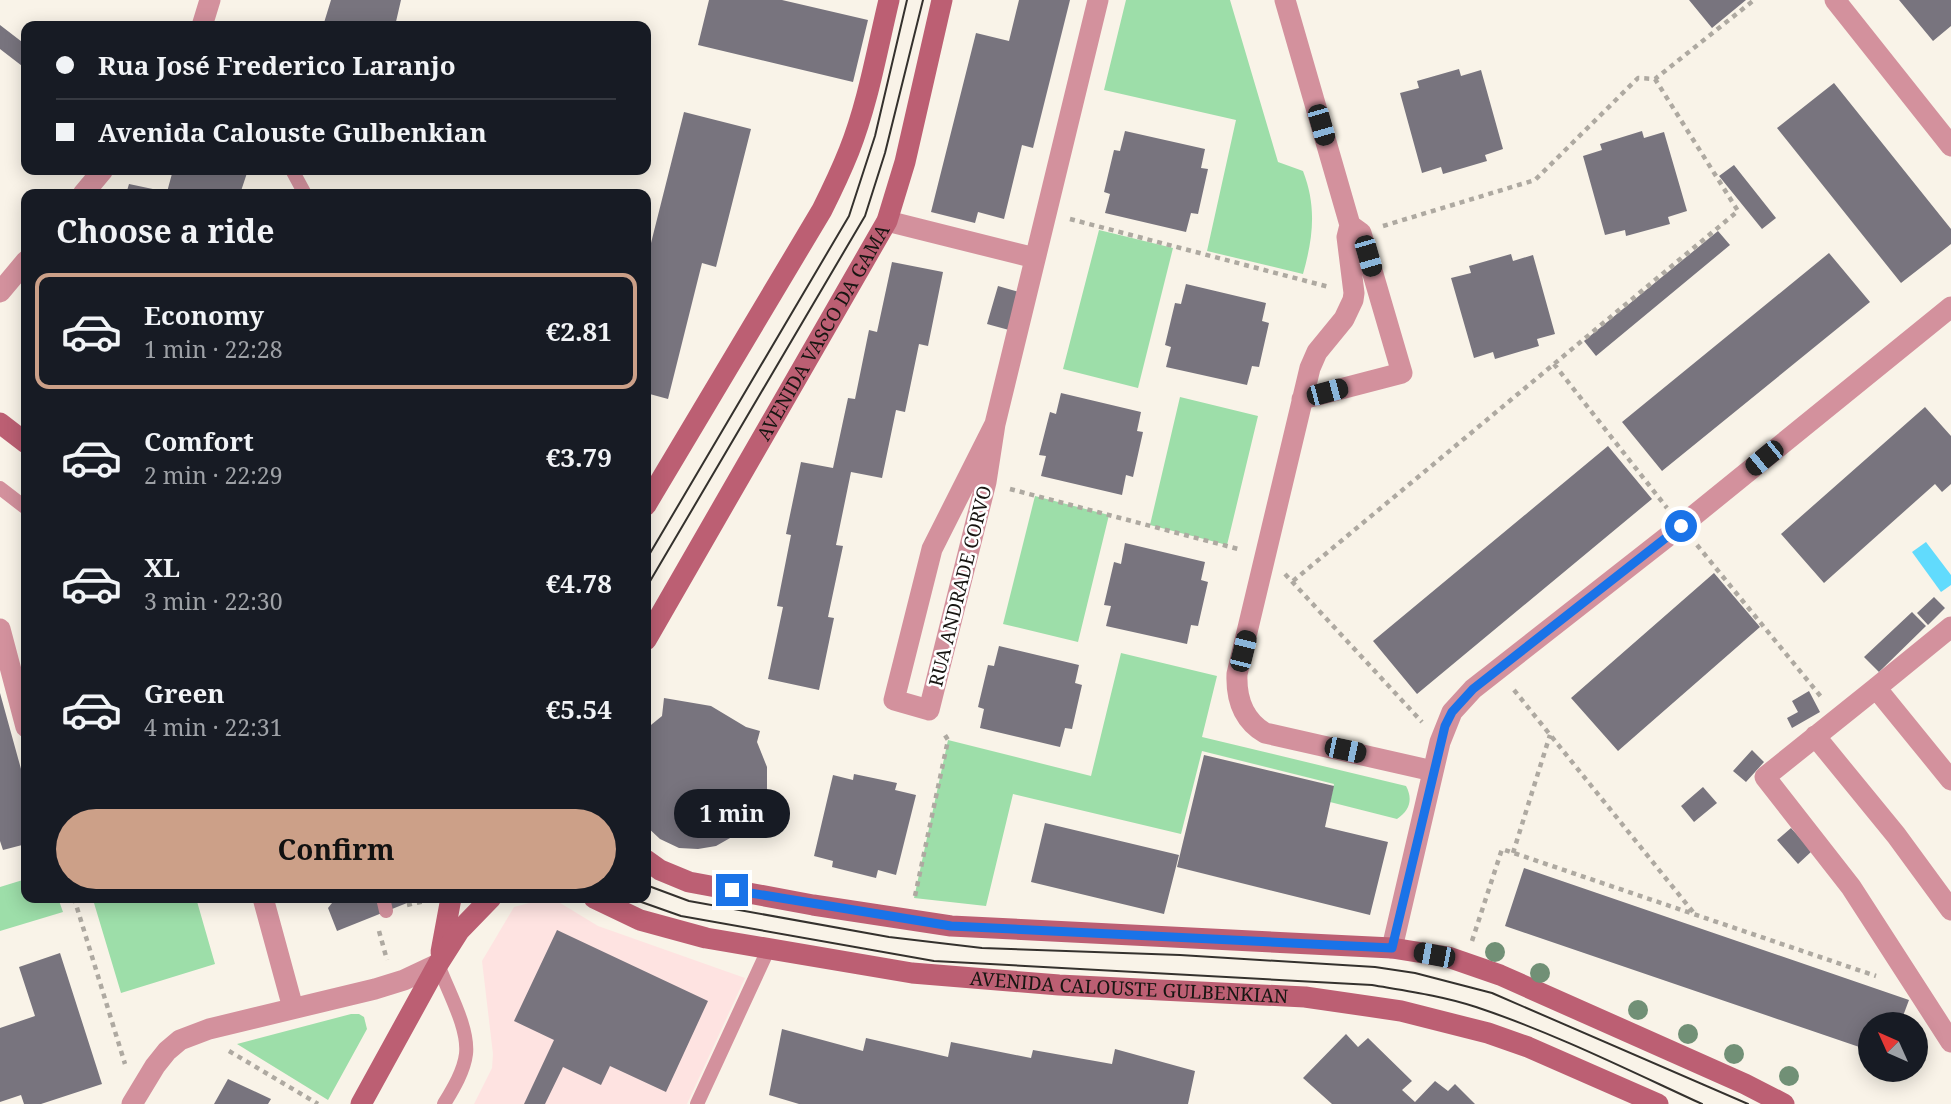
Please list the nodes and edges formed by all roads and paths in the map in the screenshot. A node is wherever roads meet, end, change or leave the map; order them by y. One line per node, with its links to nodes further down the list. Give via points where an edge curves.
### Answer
1 (210, 0): 8 (street)
2 (889, 0): 28 (main road, via 862,110 836,182)
3 (942, 0): 14 (main road, AVENIDA VASCO DA GAMA)
4 (1098, 0): 13 (street, RUA ANDRADE CORVO)
5 (1285, 0): 15 (street)
6 (1754, 0): 9 (path)
7 (1835, 0): 10 (street)
8 (204, 21)
9 (1655, 79): 15 (path, via 1638,78 1535,180); 21 (path, via 1738,211)
10 (1951, 146)
11 (99, 175): 12 (street)
12 (87, 189)
13 (1046, 213): 16 (street, RUA ANDRADE CORVO); 19 (path)
14 (887, 221): 16 (street); 36 (main road, AVENIDA VASCO DA GAMA)
15 (1355, 229): 19 (street, via 1347,237); 22 (street, via 1402,373)
16 (1035, 258): 24 (street, RUA ANDRADE CORVO)
17 (21, 267): 18 (street)
18 (0, 292)
19 (1354, 293): 22 (street, via 1344,319 1317,352)
20 (1951, 307): 30 (street)
21 (1554, 364): 30 (path); 32 (path)
22 (1302, 399): 31 (street)
23 (0, 423): 25 (main road)
24 (995, 424): 26 (street, RUA ANDRADE CORVO); 41 (street, RUA ANDRADE CORVO, via 932,549 894,700)
25 (21, 439)
26 (986, 482): 31 (path); 41 (street, RUA ANDRADE CORVO)
27 (0, 488): 29 (lane)
28 (651, 497)
29 (21, 504)
30 (1681, 526): 38 (street); 42 (path)
31 (1266, 557): 32 (path); 46 (street, via 1237,674 1240,700 1252,725 1265,733)
32 (1293, 581): 45 (path)
33 (0, 624): 37 (street)
34 (1951, 627): 39 (street)
35 (0, 629): 40 (street)
36 (651, 631)
37 (21, 654)
38 (1498, 670): 43 (path); 45 (street, via 1452,712)
39 (1875, 688): 42 (street); 47 (street)
40 (21, 708)
41 (929, 710): 58 (path, via 948,740)
42 (1838, 717): 44 (street)
43 (1550, 734): 48 (path); 57 (path)
44 (1815, 736): 56 (street); 64 (street, via 1765,777 1851,887)
45 (1440, 742): 46 (street)
46 (1433, 771): 59 (street)
47 (1951, 780)
48 (1513, 853): 57 (path); 61 (path, via 1502,849)
49 (651, 864): 58 (main road, via 689,882)
50 (75, 903): 68 (path)
51 (264, 903): 65 (street)
52 (450, 903): 62 (main road)
53 (486, 903): 62 (main road, via 459,931)
54 (604, 903): 60 (main road, AVENIDA CALOUSTE GULBENKIAN, via 672,930)
55 (384, 904): 63 (path, via 375,914)
56 (1951, 909)
57 (1694, 914): 64 (path)
58 (910, 920): 59 (main road, via 951,926)
59 (1392, 948): 61 (main road)
60 (768, 950): 72 (lane); 73 (main road, AVENIDA CALOUSTE GULBENKIAN, via 969,979 1305,997 1389,1009 1488,1033)
61 (1465, 962): 74 (main road)
62 (438, 964): 63 (street); 70 (main road); 71 (lane, via 467,1046 464,1065)
63 (393, 984): 65 (street)
64 (1915, 989): 67 (street)
65 (293, 1008): 66 (street)
66 (199, 1033): 68 (street, via 167,1051); 69 (path)
67 (1951, 1042)
68 (134, 1101)
69 (318, 1104)
70 (361, 1104)
71 (444, 1104)
72 (697, 1104)
73 (1658, 1104)
74 (1784, 1104)

